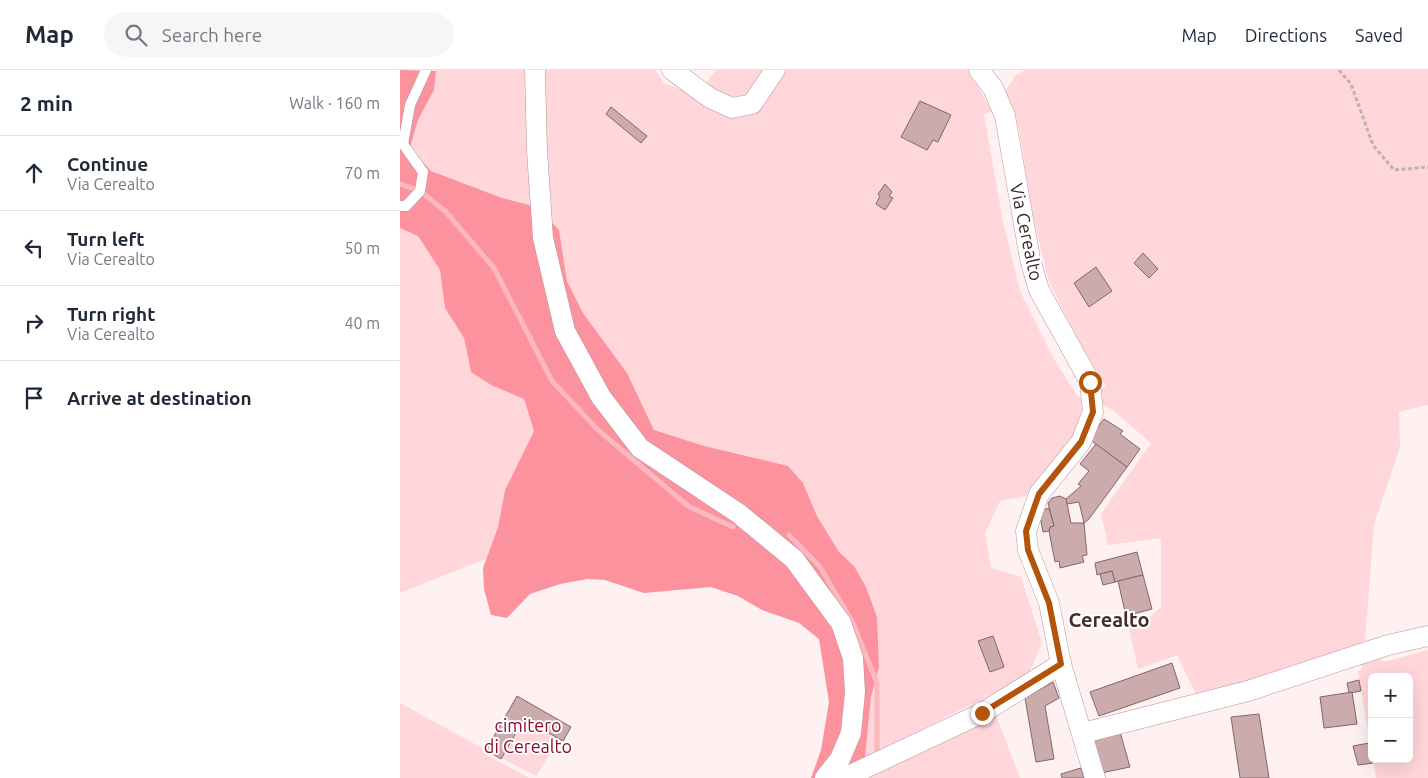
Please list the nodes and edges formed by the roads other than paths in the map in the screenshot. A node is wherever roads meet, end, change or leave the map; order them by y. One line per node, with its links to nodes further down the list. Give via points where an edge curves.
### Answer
1 (426, 70): 6 (lane, via 410,105 403,144 423,172 420,191 406,206)
2 (535, 70): 10 (street, via 536,151 543,238 564,331 601,397 640,448 738,513 794,559 841,623 853,658 855,692 851,733 840,759)
3 (672, 70): 4 (street, via 710,98 732,108 752,104)
4 (775, 70)
5 (980, 70): 8 (street, Via Cerealto, via 993,88 1005,116 1030,259 1039,290 1090,382 1093,412 1081,442 1039,494 1026,531 1028,550 1049,603)
6 (400, 206)
7 (1428, 636): 9 (street, via 1388,644 1248,691)
8 (1061, 664): 9 (street, Via Cerealto); 11 (street, via 982,713)
9 (1083, 733): 12 (street, Via Cerealto)
10 (825, 778)
11 (844, 778)
12 (1095, 778)

